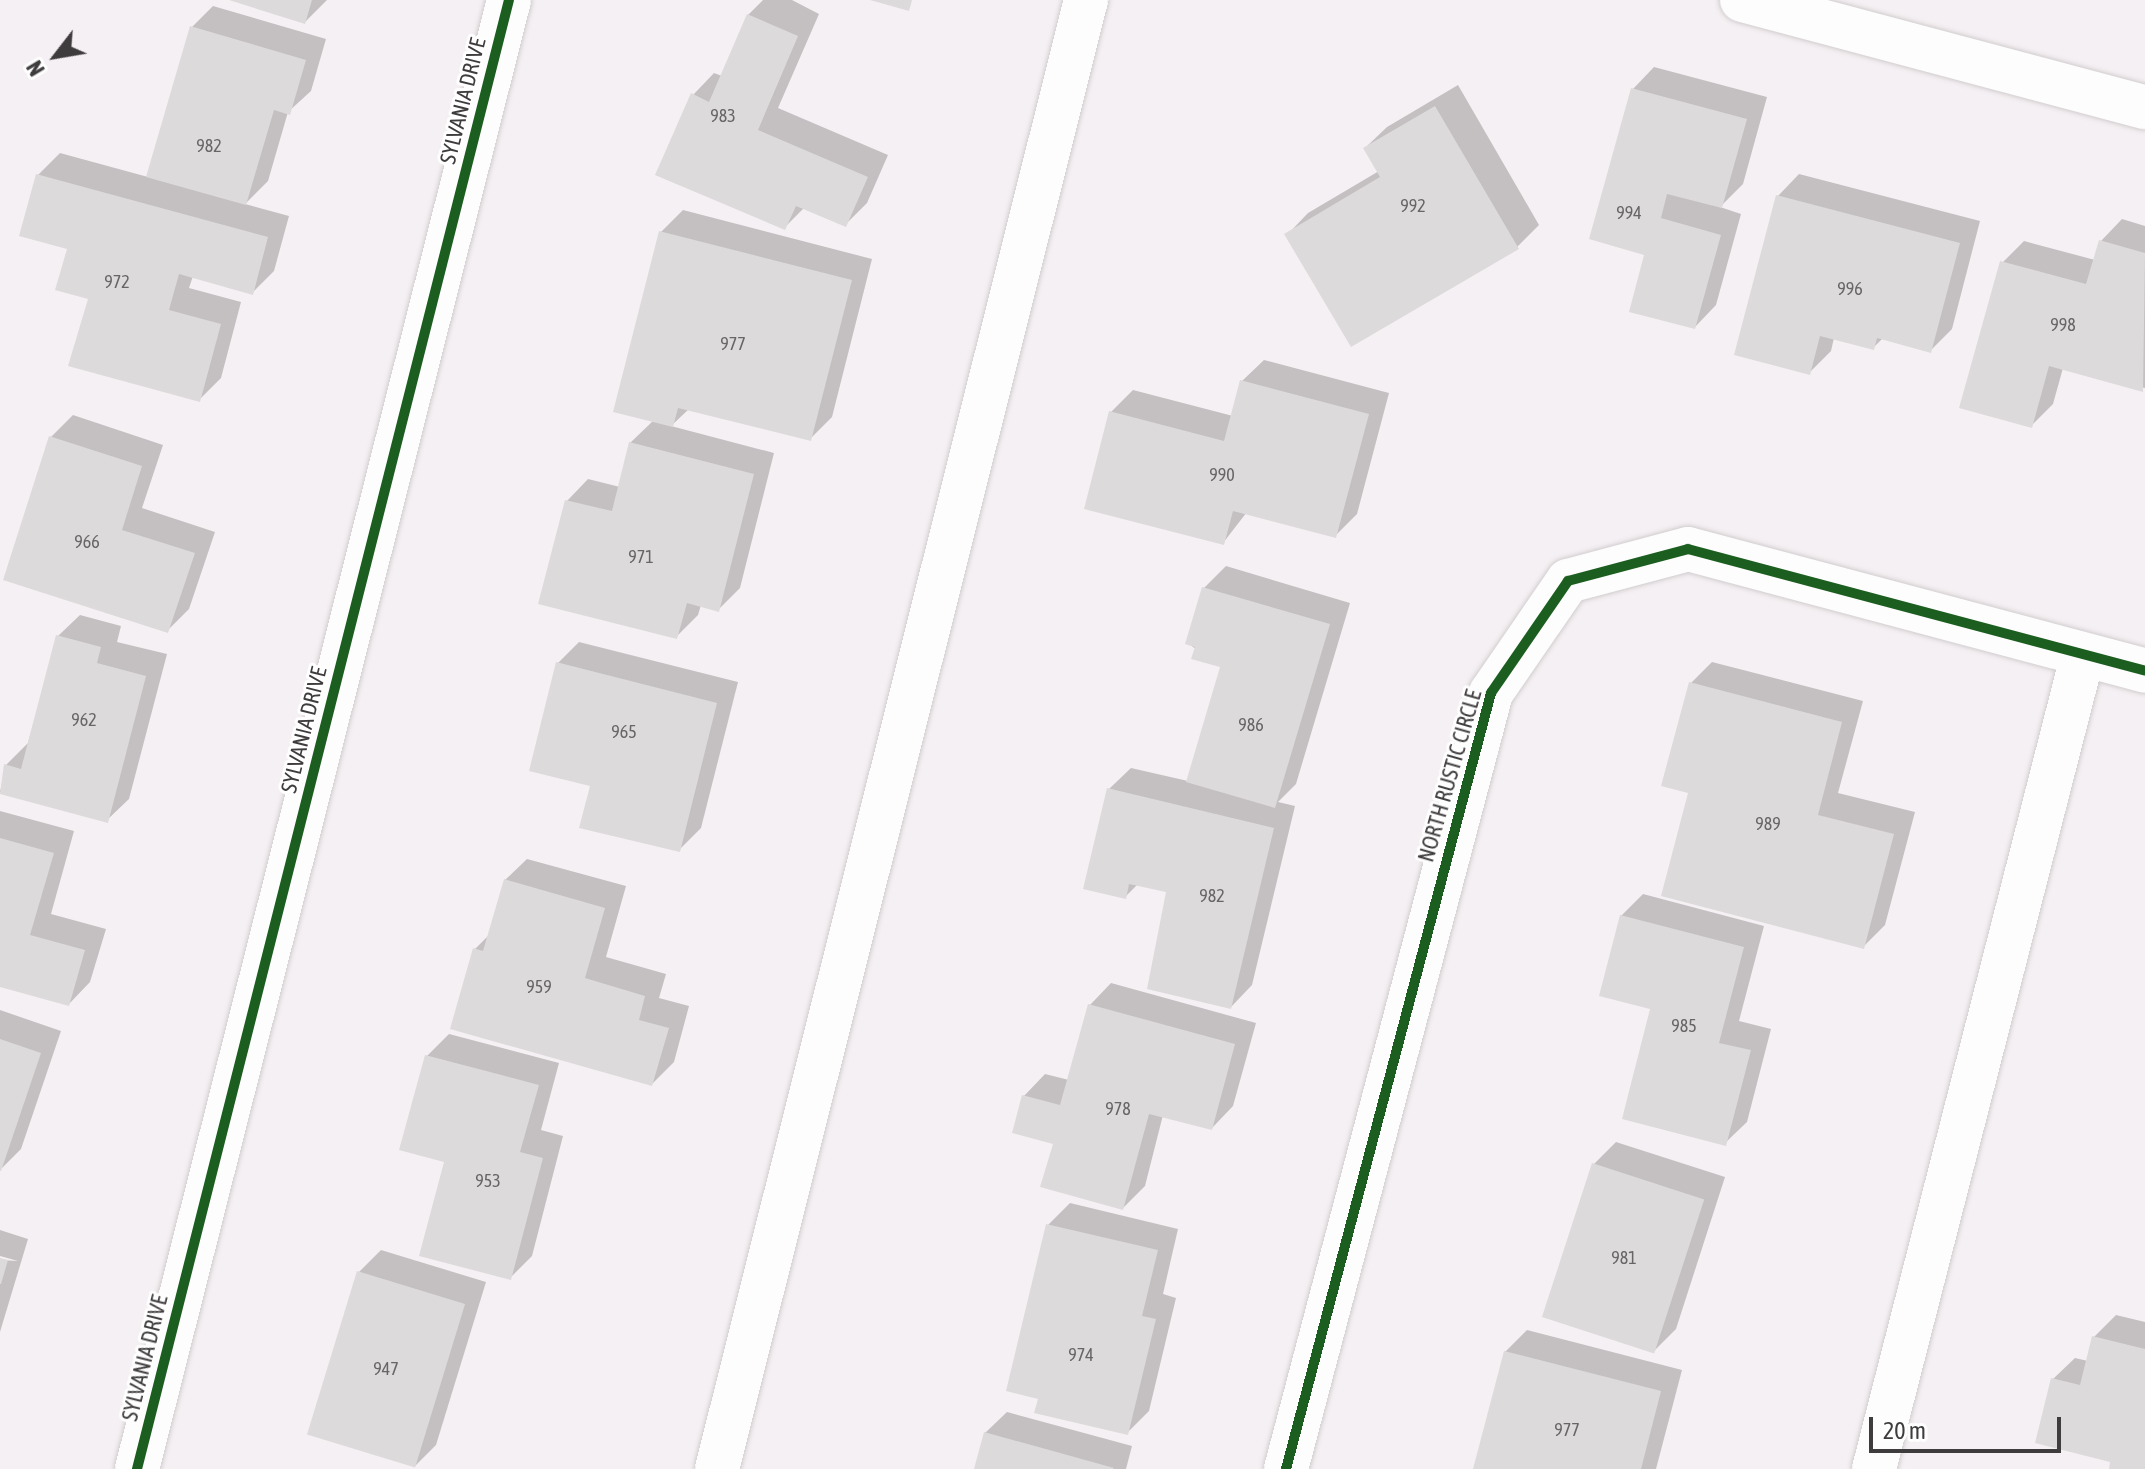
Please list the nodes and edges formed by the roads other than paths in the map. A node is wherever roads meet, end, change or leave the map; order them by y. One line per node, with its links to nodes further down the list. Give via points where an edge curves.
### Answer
1 (509, 0): 7 (street, SYLVANIA DRIVE)
2 (1086, 0): 8 (street)
3 (1742, 0): 4 (street)
4 (2145, 107)
5 (2083, 654): 6 (street, NORTH RUSTIC CIRCLE); 9 (street, NORTH RUSTIC CIRCLE, via 1688,549 1568,581 1491,693); 10 (street)
6 (2145, 671)
7 (137, 1469)
8 (717, 1469)
9 (1286, 1469)
10 (1874, 1469)

